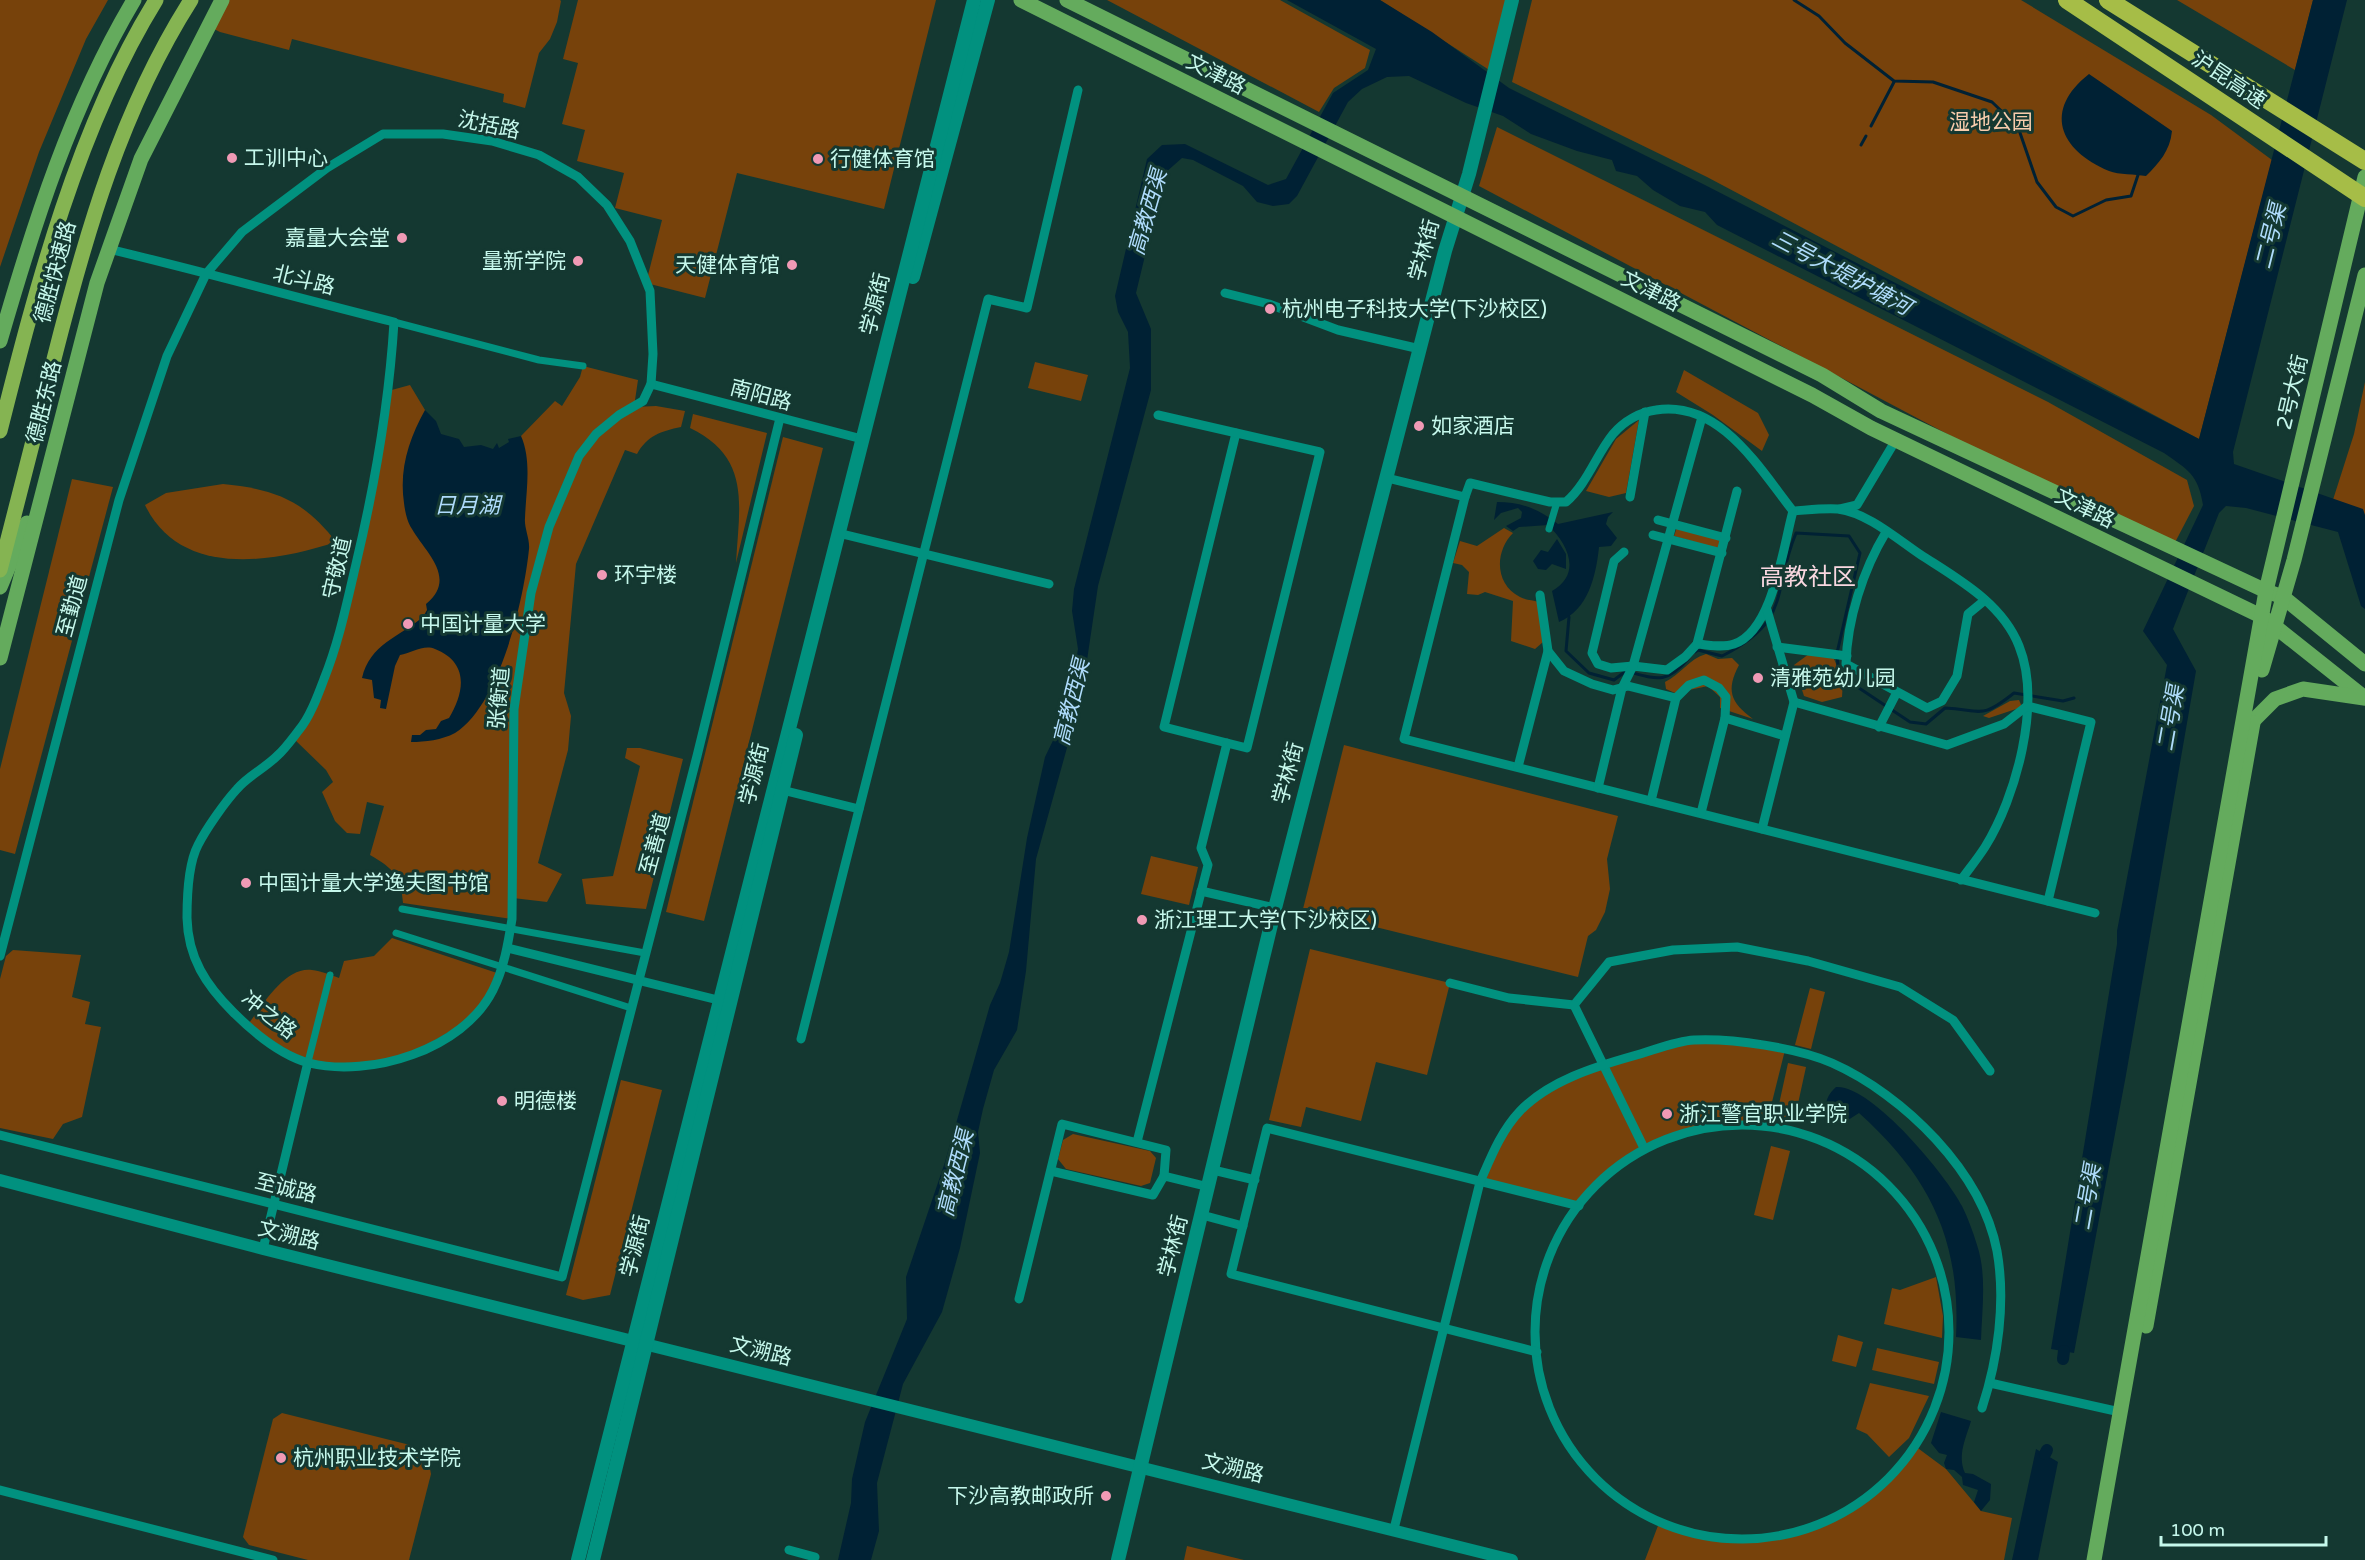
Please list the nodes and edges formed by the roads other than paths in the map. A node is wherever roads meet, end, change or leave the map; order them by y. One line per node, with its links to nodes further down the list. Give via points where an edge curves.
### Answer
1 (134, 0): 23 (main road, via 108,43 59,156 27,245)
2 (156, 0): 31 (highway, 德胜快速路, via 115,77 86,147 52,241)
3 (191, 0): 54 (highway, 德胜快速路, via 168,36 97,200)
4 (222, 0): 18 (main road, 德胜东路, via 141,159)
5 (974, 0): 34 (main road, 学源街)
6 (988, 0): 47 (main road, 学源街)
7 (1021, 0): 17 (main road, 文津路)
8 (1067, 0): 15 (main road, 文津路)
9 (1512, 0): 15 (main road, 学林街)
10 (2067, 0): 16 (highway, 沪昆高速)
11 (2108, 0): 13 (highway, 沪昆高速)
12 (1077, 90): 53 (street, via 1027,308 988,299)
13 (2365, 161)
14 (2365, 177): 57 (main road, 2号大街)
15 (1461, 197): 17 (main road, 学林街); 57 (main road, 文津路, via 1822,375 1881,411)
16 (2365, 198)
17 (1454, 218): 24 (main road, 学林街); 33 (main road, 文津路)
18 (109, 249): 19 (street, 北斗路); 35 (main road, 德胜东路)
19 (206, 274): 22 (street, 北斗路); 26 (street, 沈括路, via 242,232 327,168 383,134 443,134 492,141 548,160 578,177 607,205 630,241 650,291); 99 (street, 至勤道, via 167,356 119,500)
20 (2365, 276): 59 (main road, 2号大街)
21 (1225, 293): 24 (street, via 1269,304 1338,330)
22 (394, 322): 25 (street, via 539,360); 83 (street, 守敬道, via 387,406 370,507 346,610 324,678 302,727 278,756)
23 (0, 341)
24 (1420, 349): 36 (main road, 学林街)
25 (583, 366)
26 (651, 384): 30 (street, 南阳路); 95 (street, 张衡道, via 643,401 596,434 579,456 549,526 534,582 514,709)
27 (1645, 412): 29 (street, via 1673,407); 39 (street); 40 (street, via 1614,433 1576,494 1566,502)
28 (1158, 415): 32 (street)
29 (1702, 417): 42 (street, via 1738,443); 44 (street)
30 (780, 418): 34 (street, 南阳路); 98 (street, 至善道)
31 (0, 431)
32 (1236, 433): 80 (street, via 1164,727); 80 (street, via 1320,452 1247,748)
33 (1897, 438): 41 (street, via 1857,505); 62 (main road, 文津路)
34 (862, 439): 47 (main road, 学源街)
35 (47, 474): 56 (main road); 67 (main road, 德胜东路)
36 (1387, 478): 38 (street); 92 (main road, 学林街)
37 (1737, 491): 49 (street)
38 (1465, 497): 40 (street, via 1470,483); 81 (street, via 1404,739)
39 (1630, 497)
40 (1557, 502): 45 (street)
41 (1840, 509): 42 (street); 46 (street)
42 (1793, 511): 61 (street)
43 (1658, 520): 44 (street)
44 (1673, 523): 49 (street); 50 (street)
45 (1550, 529)
46 (1886, 532): 60 (street); 66 (street, via 1872,554)
47 (841, 534): 53 (street); 84 (main road, 学源街)
48 (1653, 535): 50 (street)
49 (1726, 538): 52 (street)
50 (1669, 539): 52 (street); 69 (street)
51 (1624, 552): 69 (street, via 1614,561 1592,653 1598,664 1611,668)
52 (1722, 553): 63 (street)
53 (924, 554): 55 (street); 86 (street)
54 (0, 570)
55 (1049, 584)
56 (0, 587)
57 (2266, 591): 59 (main road, 文津路); 62 (main road, 2号大街)
58 (1540, 595): 65 (street)
59 (2283, 597): 62 (main road, 2号大街); 68 (main road, 文津路)
60 (1985, 600): 71 (street, via 1968,614 1957,676 1942,701 1927,708); 75 (street, via 2019,645 2028,687)
61 (1767, 610): 63 (street, via 1754,631 1737,644); 64 (street)
62 (2269, 621): 73 (main road, 文津路); 77 (main road); 134 (main road, via 2218,853)
63 (1697, 644): 69 (street, via 1667,670)
64 (1777, 647): 66 (street); 74 (street)
65 (1548, 651): 70 (street, via 1564,671 1593,684 1613,690); 81 (street)
66 (1846, 656): 71 (street, via 1846,664)
67 (0, 658)
68 (2365, 664)
69 (1633, 666): 70 (street)
70 (1624, 684): 72 (street); 82 (street)
71 (1894, 696): 78 (street)
72 (1676, 698): 76 (street, via 1689,685 1704,680 1726,697); 85 (street)
73 (2365, 698): 77 (main road, via 2303,689 2275,699)
74 (1794, 702): 78 (street); 79 (street)
75 (2027, 704): 78 (street, via 2004,724 1947,746); 89 (street, via 2018,762 2004,808 1986,847); 91 (street, via 2091,722)
76 (1725, 718): 79 (street); 87 (street)
77 (2253, 721): 146 (main road)
78 (1879, 727)
79 (1785, 736): 88 (street)
80 (1227, 743): 90 (street, via 1201,848 1208,865)
81 (1518, 767): 82 (street)
82 (1598, 788): 85 (street)
83 (237, 789): 108 (street, 冲之路, via 197,846 187,918 191,954 217,996 247,1026 277,1048)
84 (778, 789): 86 (street); 104 (main road, 学源街); 130 (main road, 学源街)
85 (1651, 801): 87 (street)
86 (859, 809): 107 (street)
87 (1701, 813): 88 (street)
88 (1762, 829): 89 (street)
89 (1961, 880): 91 (street)
90 (1201, 891): 92 (street); 112 (street)
91 (2048, 901): 94 (street)
92 (1275, 908): 115 (main road, 学林街)
93 (402, 909): 95 (street)
94 (2095, 913)
95 (511, 927): 97 (street, 张衡道); 98 (street)
96 (396, 933): 100 (street)
97 (508, 948): 100 (street, 冲之路); 102 (street)
98 (645, 953): 102 (street, 至善道)
99 (0, 956)
100 (502, 966): 106 (street); 108 (street, 冲之路, via 492,993 469,1020 444,1040 400,1061 351,1068)
101 (330, 975): 108 (street)
102 (638, 980): 104 (street); 106 (street, 至善道)
103 (1450, 983): 105 (street, via 1509,998)
104 (718, 1000): 129 (main road, 学源街)
105 (1574, 1005): 109 (street); 110 (street, via 1609,962 1673,950 1737,947 1900,987 1953,1020)
106 (631, 1008): 126 (street, 至善道)
107 (801, 1039)
108 (308, 1062): 121 (street)
109 (1604, 1066): 113 (street); 119 (street, via 1565,1079 1520,1111 1498,1142); 132 (street, via 1693,1040 1768,1046 1832,1063 1884,1093 1949,1153 1980,1203 1997,1251 2000,1309)
110 (1990, 1071)
111 (0, 1135): 121 (street, 至诚路)
112 (1137, 1142): 114 (street, via 1062,1124); 116 (street, via 1166,1150)
113 (1644, 1148): 122 (street, via 1597,1183); 131 (street, via 1698,1128 1755,1124 1812,1135 1863,1162 1905,1202 1934,1252 1948,1309 1948,1353 1940,1394 1915,1446 1876,1490 1828,1521 1772,1538 1714,1538 1659,1523 1610,1492 1571,1450 1545,1398)
114 (1051, 1170): 116 (street, via 1153,1195); 127 (street)
115 (1213, 1170): 118 (street); 120 (main road, 学林街)
116 (1164, 1176): 120 (street)
117 (0, 1180): 125 (street, 文溯路)
118 (1254, 1180): 119 (street, via 1267,1128); 124 (street)
119 (1480, 1182): 122 (street); 128 (street)
120 (1209, 1187): 123 (main road, 学林街)
121 (274, 1203): 125 (street); 126 (street, 至诚路)
122 (1579, 1206): 131 (street, via 1562,1229 1540,1283)
123 (1202, 1215): 124 (street); 135 (main road, 学林街)
124 (1243, 1226): 128 (street, via 1231,1274)
125 (263, 1249): 129 (street, 文溯路)
126 (562, 1277)
127 (1019, 1299)
128 (1443, 1329): 131 (street); 137 (street)
129 (633, 1339): 130 (street, 文溯路); 141 (main road, 学源街)
130 (648, 1343): 135 (street, 文溯路); 142 (main road, 学源街)
131 (1537, 1352)
132 (1990, 1383): 133 (street); 134 (street)
133 (1982, 1408)
134 (2120, 1412): 145 (main road)
135 (1141, 1466): 137 (street, 文溯路); 143 (main road, 学林街)
136 (0, 1490): 140 (street)
137 (1394, 1529): 144 (street, 文溯路)
138 (789, 1550): 139 (street)
139 (815, 1557)
140 (273, 1560)
141 (578, 1560)
142 (593, 1560)
143 (1118, 1560)
144 (1512, 1560)
145 (2094, 1560)
146 (2103, 1560)

